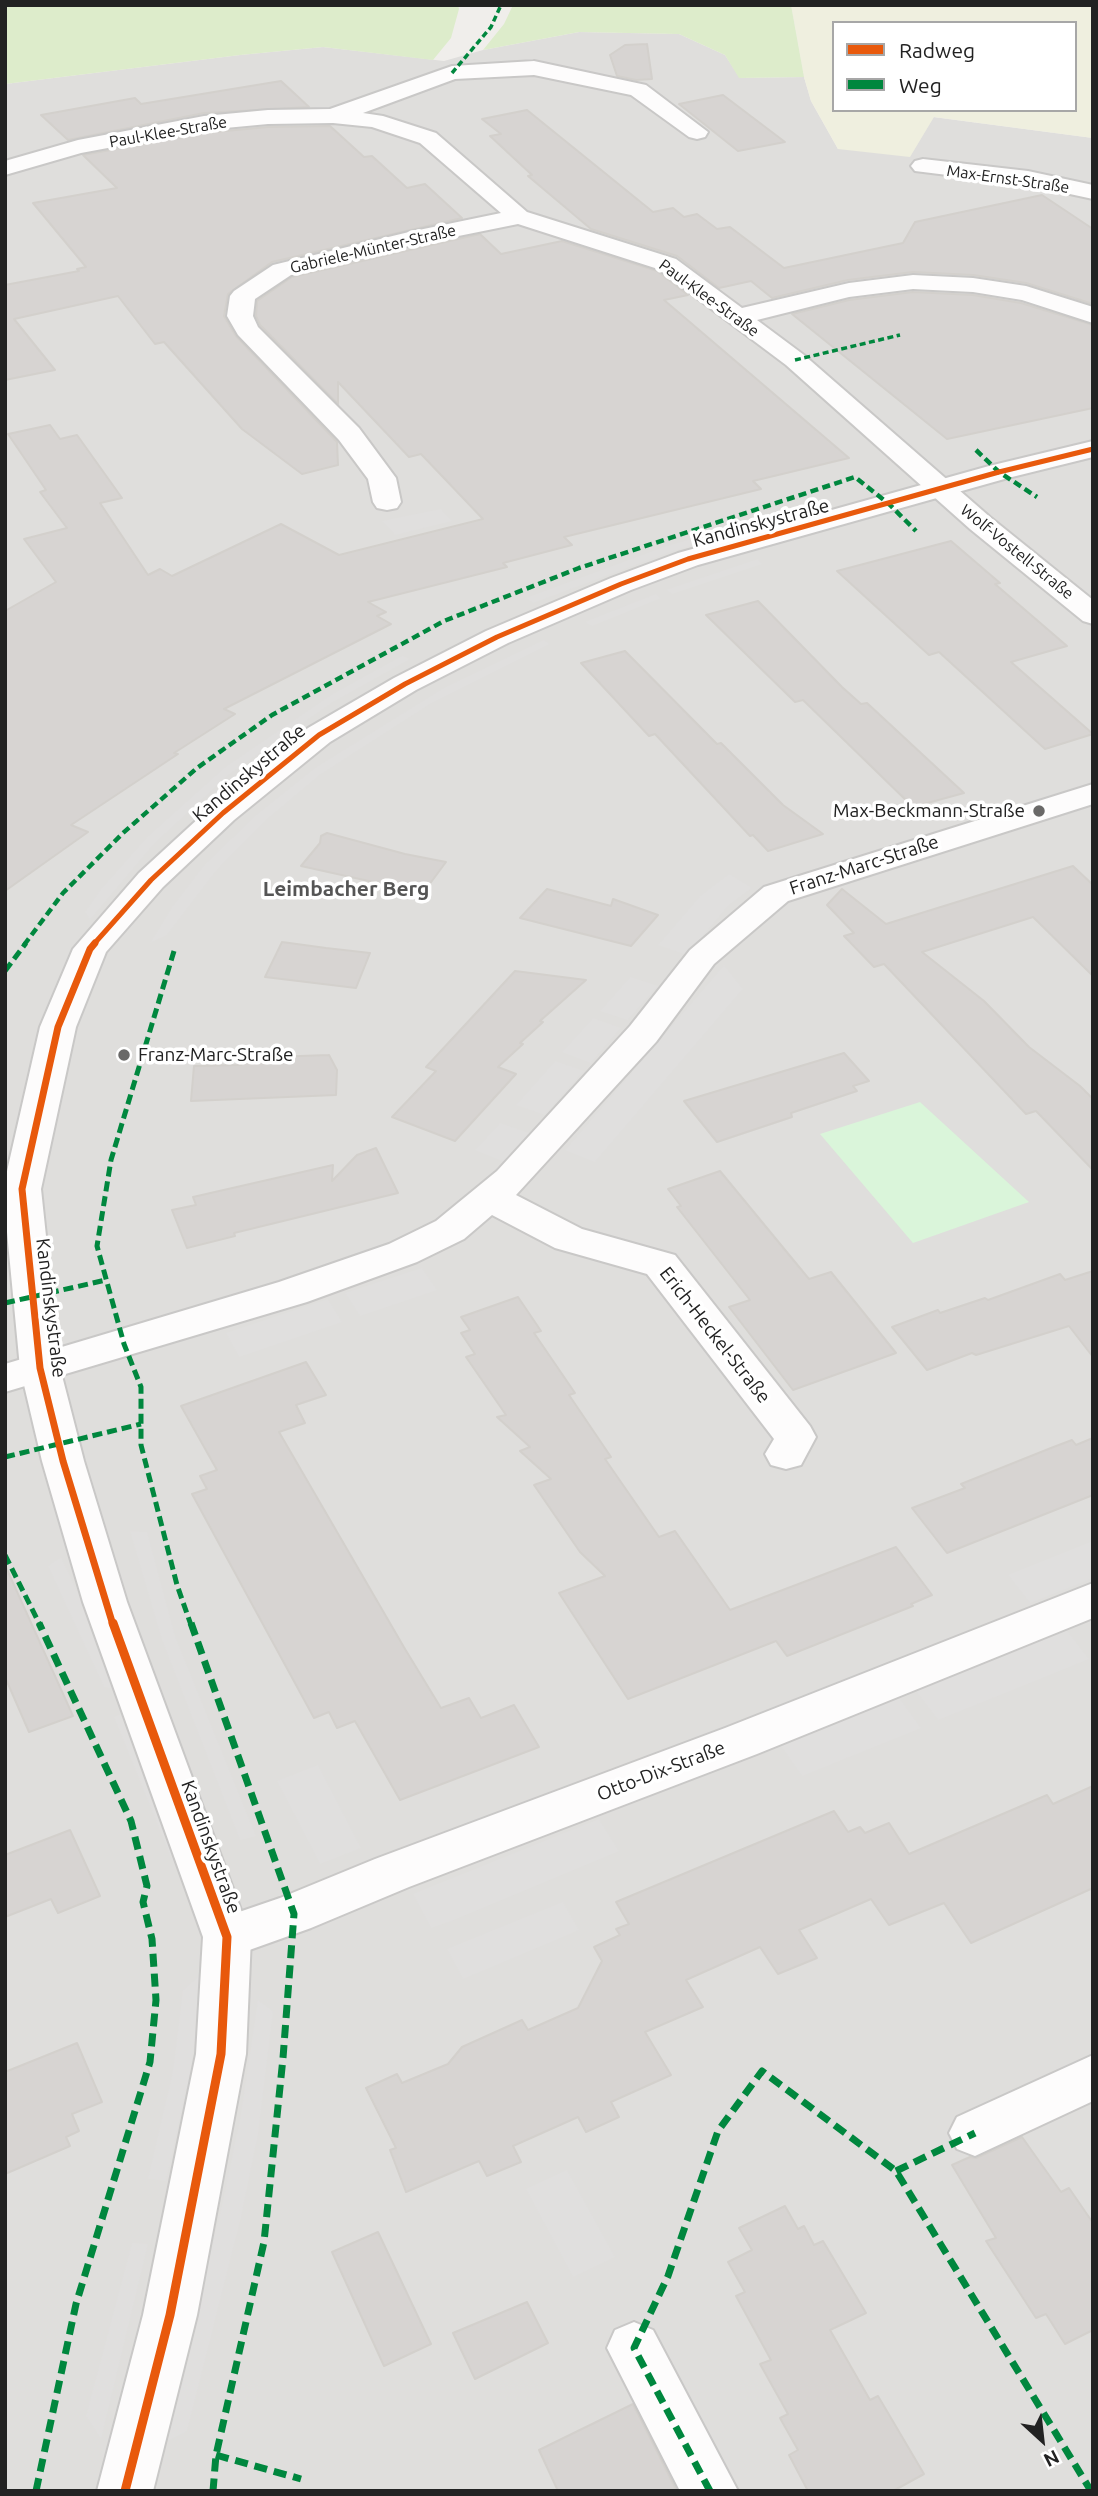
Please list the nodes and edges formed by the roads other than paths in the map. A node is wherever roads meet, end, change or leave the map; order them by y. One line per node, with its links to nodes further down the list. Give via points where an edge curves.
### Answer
1 (333, 116): 2 (street, Paul-Klee-Straße, via 452,73 534,68 638,90); 4 (street, Paul-Klee-Straße, via 204,123 78,147); 6 (street, Paul-Klee-Straße, via 375,121 428,138)
2 (697, 132)
3 (923, 166): 5 (street, Max-Ernst-Straße, via 1028,178)
4 (5, 168)
5 (1093, 192)
6 (519, 217): 8 (street, Paul-Klee-Straße, via 667,264); 11 (street, Gabriele-Münter-Straße, via 282,270 243,296 240,316 247,330 349,434 382,478)
7 (1093, 314): 8 (street, via 1026,293 913,282 849,290)
8 (737, 317): 10 (street, Paul-Klee-Straße, via 838,396)
9 (1093, 449): 10 (street, Kandinskystraße)
10 (941, 489): 12 (street, Wolf-Vostell-Straße); 15 (street, Kandinskystraße, via 688,559 488,642 319,735 150,880 90,949 58,1027 22,1189)
11 (387, 502)
12 (1093, 615)
13 (1093, 794): 14 (street, Franz-Marc-Straße, via 776,894 702,957 643,1034 510,1180)
14 (489, 1197): 15 (street, Franz-Marc-Straße, via 450,1230 403,1253 293,1292); 16 (street, Erich-Heckel-Straße, via 569,1239 661,1264 794,1437)
15 (22, 1373): 18 (street, Kandinskystraße, via 67,1473 105,1602)
16 (786, 1454)
17 (1093, 1600): 18 (street, Otto-Dix-Straße, via 741,1741)
18 (227, 1937): 22 (street, Kandinskystraße, via 221,2054 170,2315)
19 (1093, 2077): 20 (street)
20 (975, 2133)
21 (634, 2348): 23 (street)
22 (125, 2491)
23 (710, 2491)

